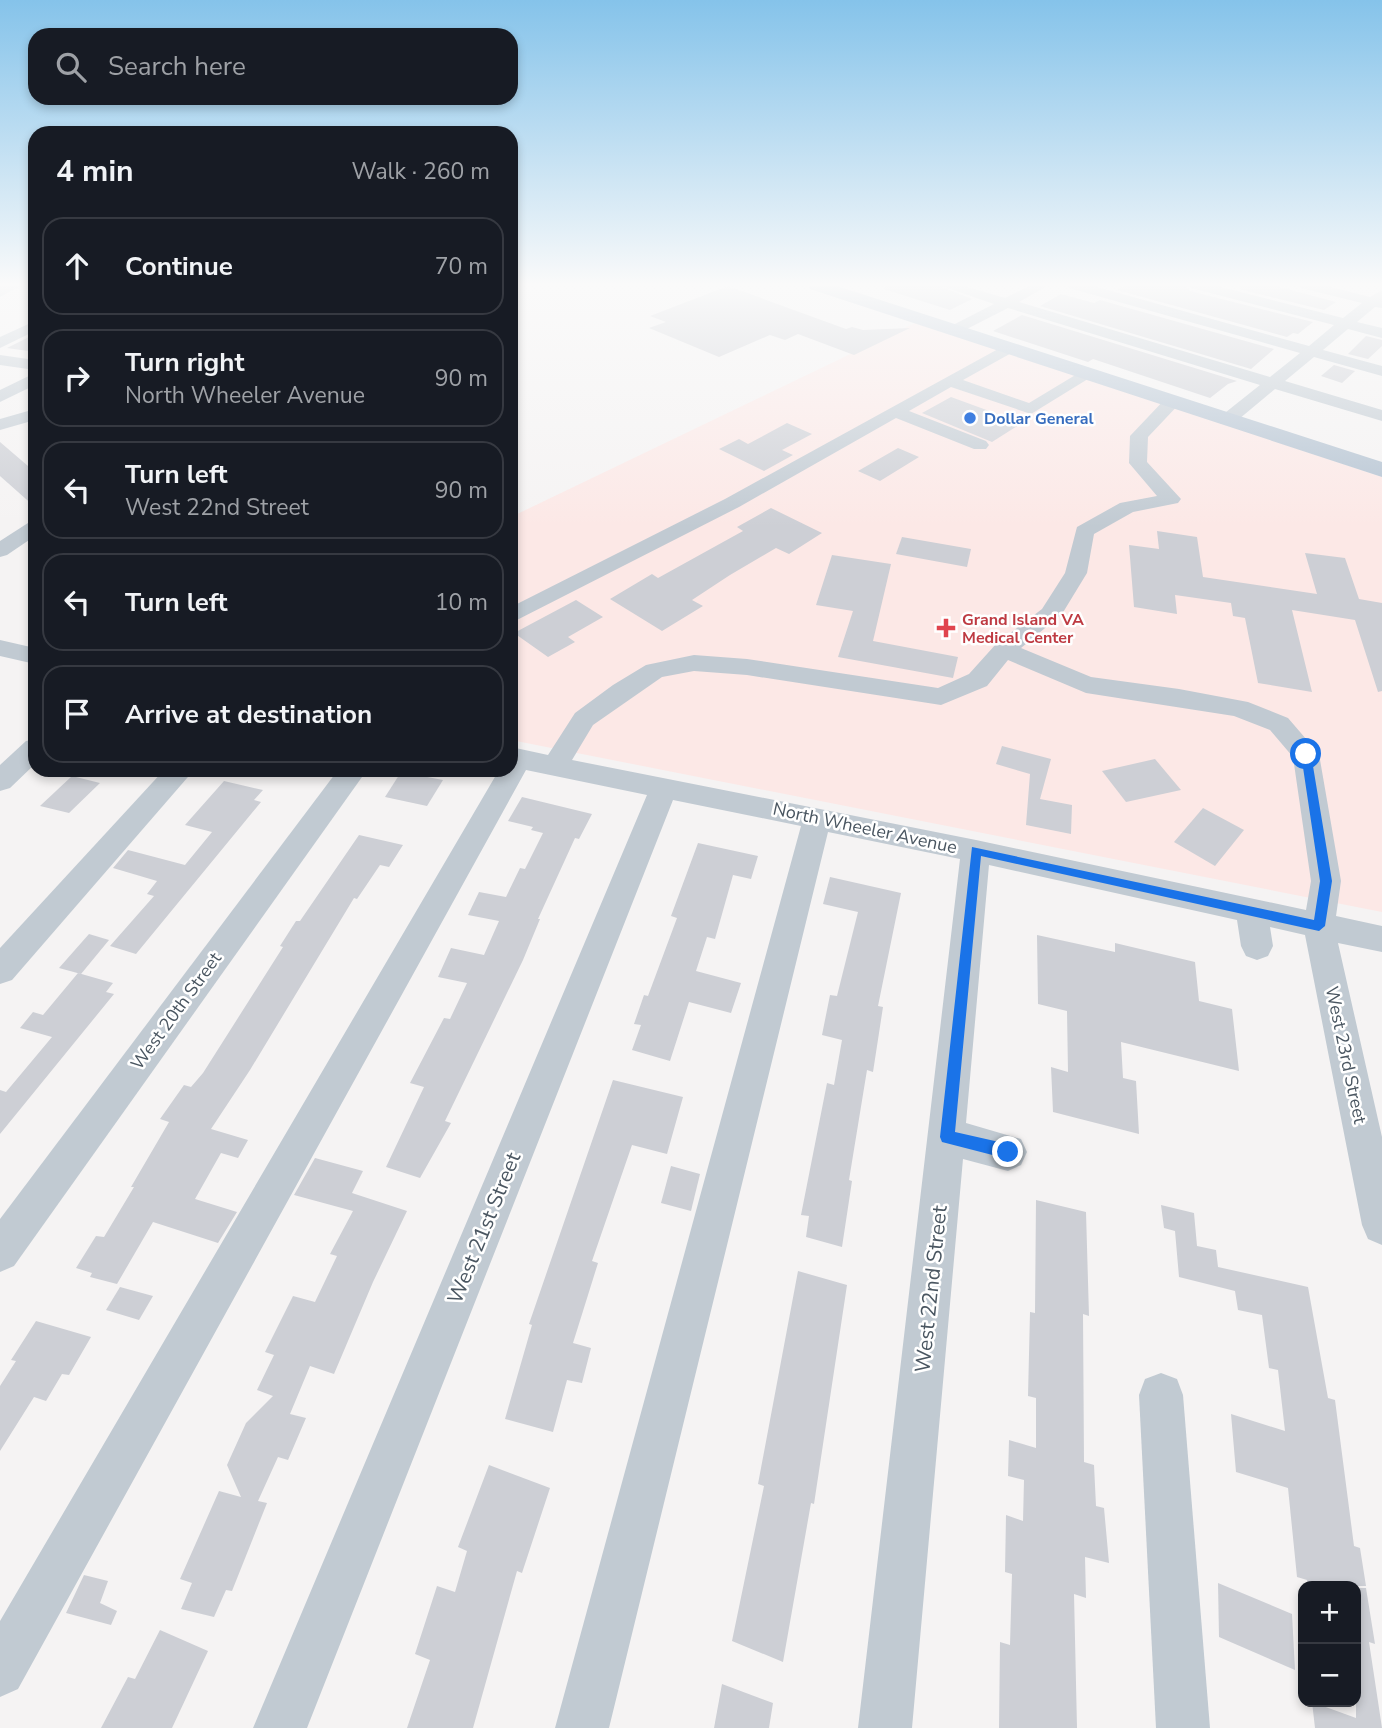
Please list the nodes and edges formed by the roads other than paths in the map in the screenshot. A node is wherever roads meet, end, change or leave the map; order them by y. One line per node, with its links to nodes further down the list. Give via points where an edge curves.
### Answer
1 (978, 366): 9 (street)
2 (1063, 366): 7 (main road)
3 (1214, 366): 10 (street)
4 (1294, 366): 10 (street)
5 (1363, 366): 6 (street)
6 (1382, 371)
7 (1088, 374): 9 (street, via 1031,409); 12 (main road)
8 (28, 382): 11 (street)
9 (949, 382): 13 (street)
10 (1272, 383): 14 (street); 16 (street)
11 (0, 397)
12 (1173, 401): 16 (main road); 24 (street, via 1139,436 1138,463 1171,499 1127,507 1084,531 1076,573 1051,614)
13 (895, 412): 18 (street); 22 (street, via 732,503)
14 (1382, 416)
15 (28, 417): 17 (street)
16 (1227, 420): 19 (main road)
17 (0, 425)
18 (980, 444)
19 (1382, 470)
20 (28, 532): 21 (street)
21 (0, 551)
22 (518, 612)
23 (0, 648): 25 (street)
24 (1004, 649): 27 (street, via 978,680 941,697 747,667 694,663 655,671); 35 (street, via 1086,685 1239,708 1279,724 1306,754 1326,881)
25 (28, 654)
26 (28, 755): 30 (street)
27 (528, 760): 31 (street, North Wheeler Avenue); 44 (street)
28 (174, 777): 38 (street)
29 (348, 777): 42 (street, West 20th Street)
30 (0, 781)
31 (664, 787): 32 (street, North Wheeler Avenue); 45 (street, West 21st Street)
32 (817, 817): 33 (street, North Wheeler Avenue); 46 (street)
33 (976, 850): 34 (street, North Wheeler Avenue); 39 (street, West 22nd Street)
34 (1251, 911): 35 (street, North Wheeler Avenue); 37 (street)
35 (1319, 926): 36 (street, North Wheeler Avenue); 41 (street, West 23rd Street)
36 (1382, 939)
37 (1257, 946)
38 (0, 970)
39 (947, 1137): 40 (street); 47 (street, West 22nd Street)
40 (1008, 1152)
41 (1382, 1225)
42 (0, 1252)
43 (1161, 1395): 48 (street)
44 (0, 1671)
45 (280, 1728)
46 (582, 1728)
47 (886, 1728)
48 (1183, 1728)

